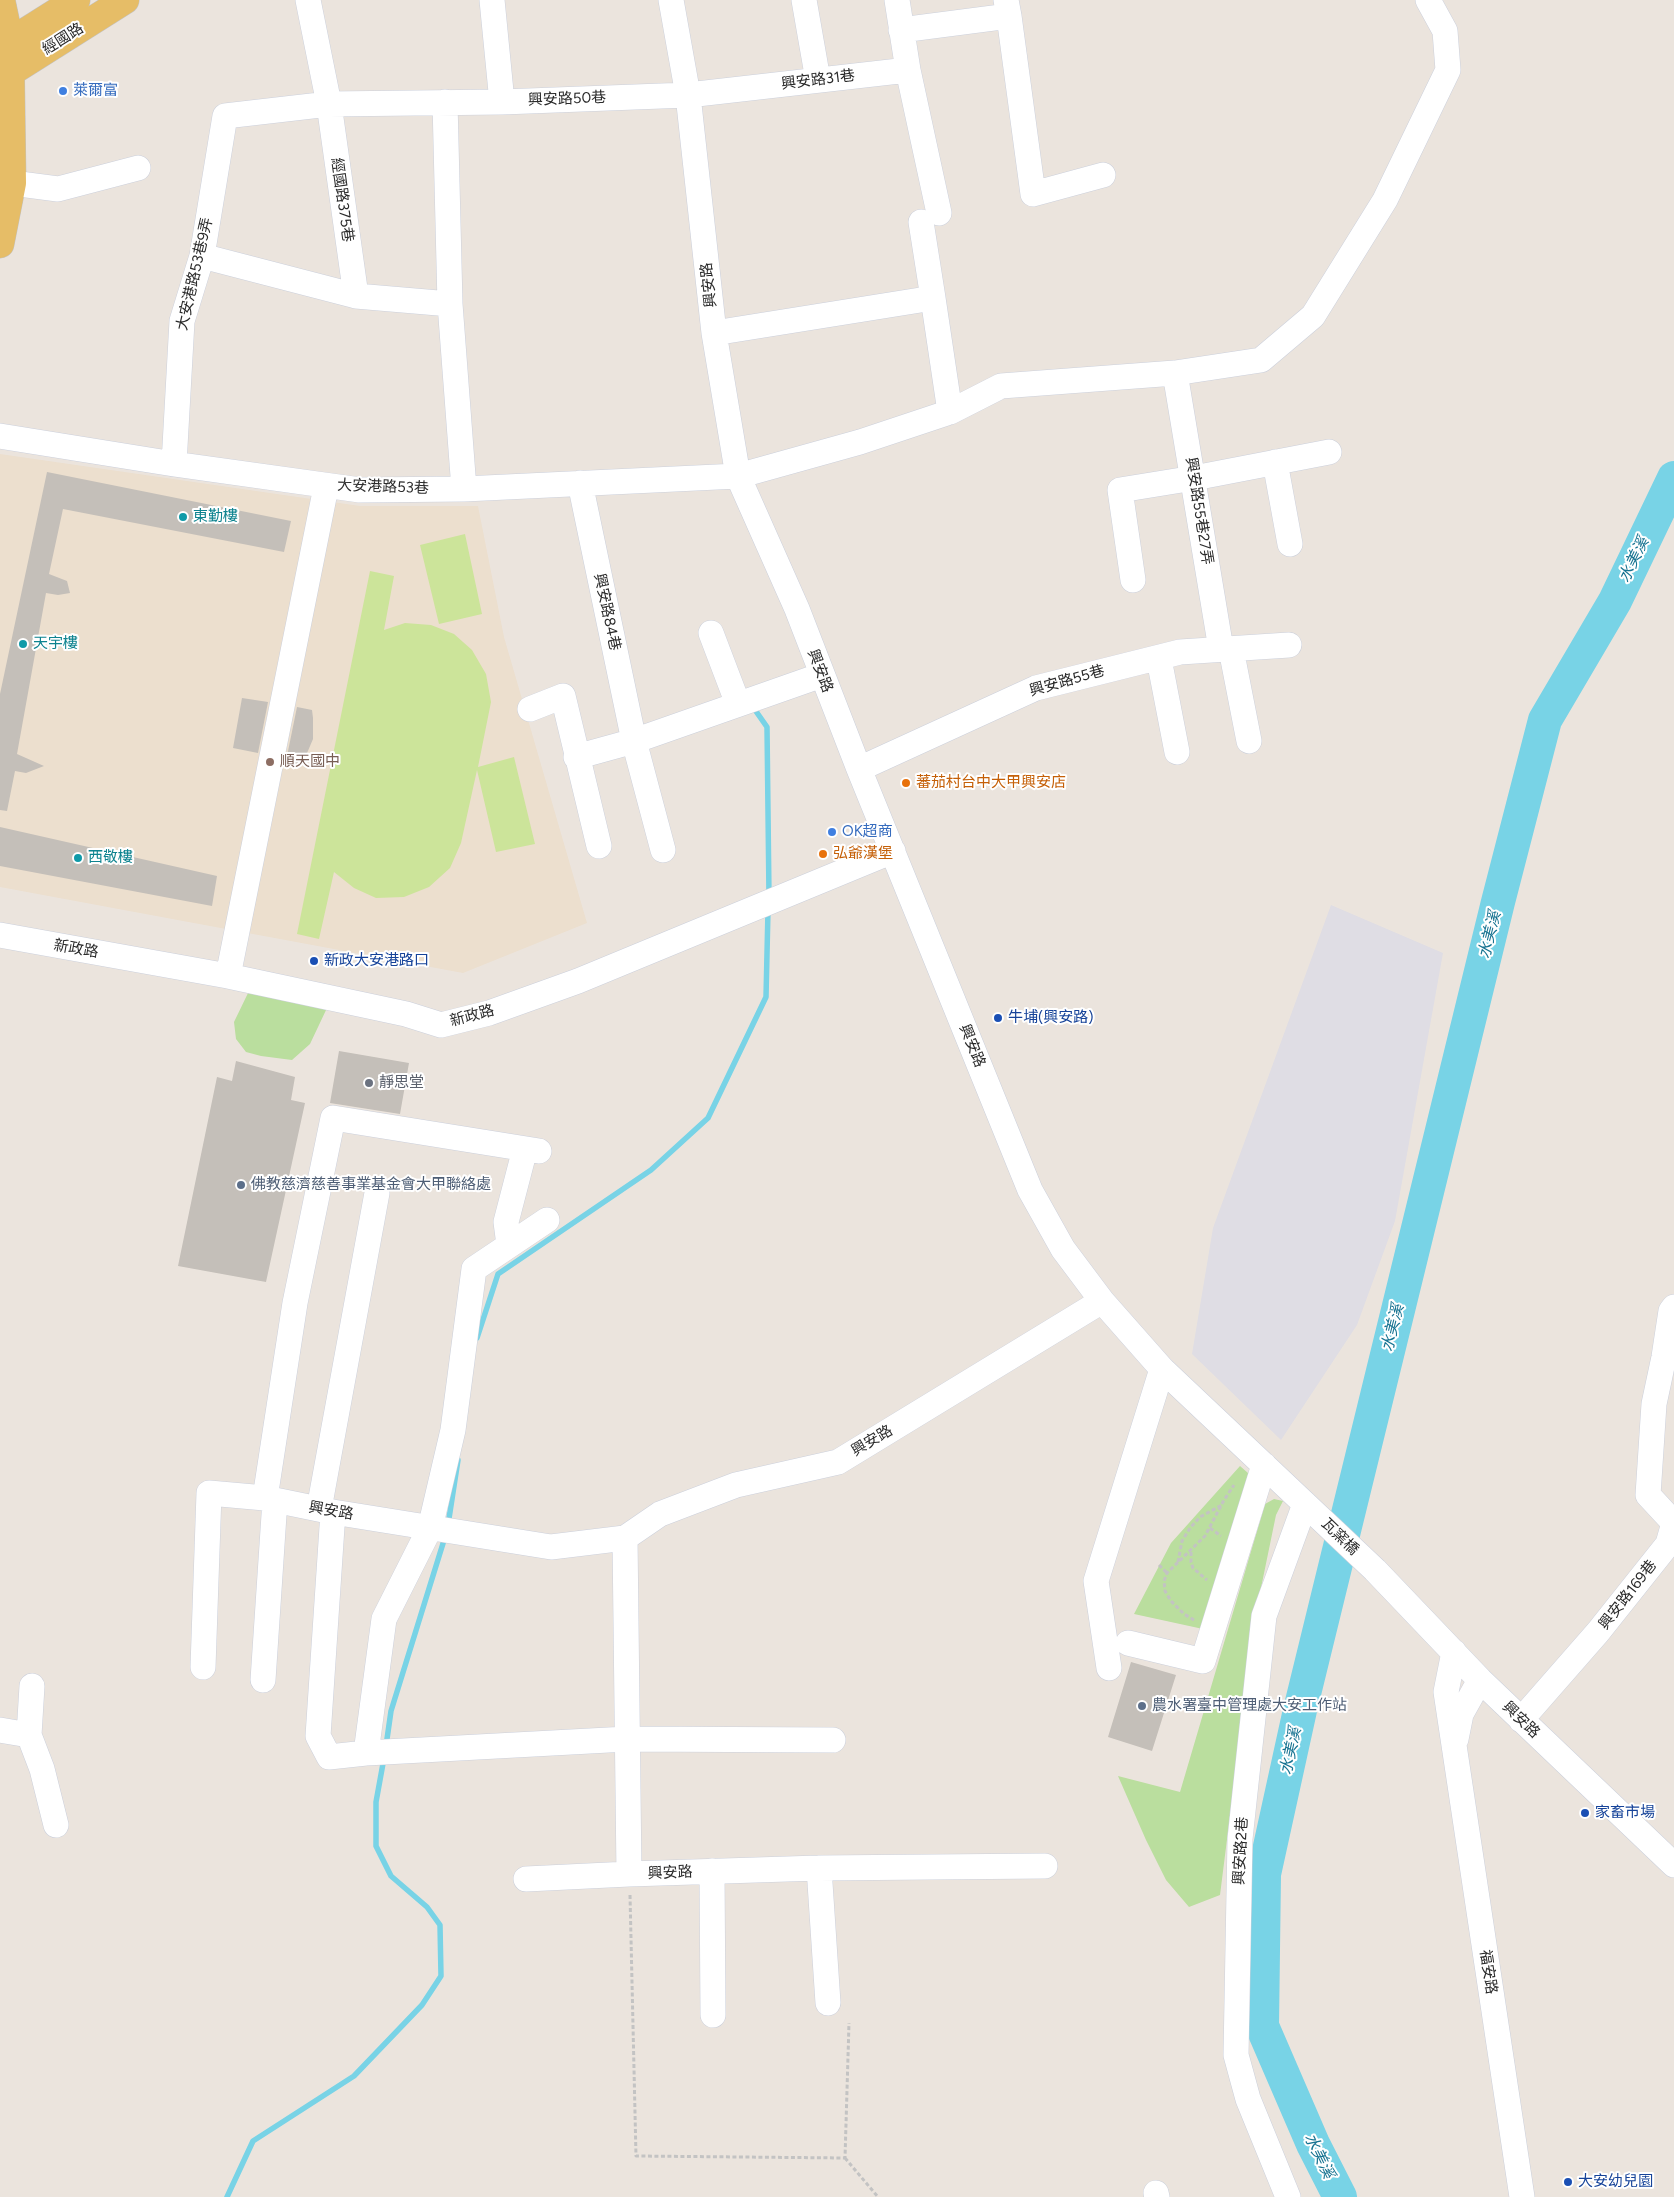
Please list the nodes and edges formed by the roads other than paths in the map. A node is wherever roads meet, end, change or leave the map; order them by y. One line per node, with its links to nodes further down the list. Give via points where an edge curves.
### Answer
1 (2, 0): 12 (main road)
2 (76, 0): 12 (main road, 經國路)
3 (125, 0): 12 (main road, 經國路)
4 (308, 0): 18 (street, 經國路375巷)
5 (492, 0): 17 (street)
6 (671, 0): 15 (street, 興安路)
7 (804, 0): 14 (street)
8 (897, 0): 11 (street)
9 (1428, 0): 28 (street, 大安港路53巷, via 1445,31 1448,70 1385,200 1313,316 1261,360)
10 (1008, 8): 11 (street); 20 (street, via 1033,194)
11 (901, 30): 13 (street)
12 (4, 55): 21 (main road)
13 (908, 70): 14 (street, 興安路31巷); 25 (street, via 930,217)
14 (818, 80): 15 (street, 興安路31巷)
15 (688, 95): 17 (street, 興安路50巷); 27 (street, 興安路)
16 (445, 102): 17 (street, 興安路50巷); 18 (street, 興安路50巷); 26 (street)
17 (502, 102)
18 (329, 104): 23 (street, 大安港路53巷9弄, via 225,116); 24 (street, 經國路375巷)
19 (138, 168): 21 (street, via 58,189)
20 (1103, 175)
21 (12, 183): 22 (main road)
22 (0, 244)
23 (202, 256): 24 (street); 33 (street, 大安港路53巷9弄, via 182,321)
24 (356, 296): 26 (street)
25 (933, 298): 27 (street); 29 (street)
26 (450, 304): 37 (street)
27 (714, 333): 34 (street, 興安路)
28 (1175, 373): 29 (street, 大安港路53巷, via 1001,386); 35 (street, 興安路55巷27弄)
29 (950, 412): 34 (street, 大安港路53巷, via 860,442)
30 (0, 436): 33 (street, 大安港路53巷)
31 (1329, 452): 32 (street)
32 (1276, 462): 35 (street); 39 (street)
33 (174, 464): 37 (street, 大安港路53巷, via 360,490)
34 (738, 476): 36 (street, 大安港路53巷); 45 (street, 興安路, via 797,609)
35 (1194, 478): 40 (street, via 1120,490); 43 (street, 興安路55巷27弄)
36 (580, 483): 37 (street, 大安港路53巷); 49 (street, 興安路84巷)
37 (464, 489)
38 (325, 492): 57 (street)
39 (1290, 544)
40 (1133, 580)
41 (710, 633): 46 (street)
42 (1289, 645): 43 (street, 興安路55巷)
43 (1226, 649): 44 (street, 興安路55巷, via 1180,652); 48 (street, 興安路55巷27弄)
44 (1159, 659): 50 (street); 52 (street, 興安路55巷, via 1036,688)
45 (822, 675): 46 (street); 52 (street, 興安路)
46 (738, 704): 49 (street)
47 (530, 709): 51 (street, via 563,696)
48 (1249, 740)
49 (634, 741): 51 (street); 54 (street, 興安路84巷)
50 (1177, 752)
51 (576, 757): 53 (street)
52 (859, 769): 55 (street, 興安路)
53 (598, 846)
54 (663, 850)
55 (893, 851): 57 (street, 新政路, via 578,981 488,1013 441,1025 406,1014); 61 (street, 興安路, via 1030,1190 1063,1249)
56 (0, 935): 57 (street, 新政路)
57 (228, 976)
58 (377, 1193): 67 (street)
59 (547, 1220): 60 (street)
60 (509, 1245): 65 (street, via 506,1222 532,1150 333,1118 295,1303); 68 (street, via 474,1269 453,1430)
61 (1102, 1301): 63 (street, 興安路); 69 (street, 興安路, via 838,1462 736,1485 660,1514)
62 (1674, 1307): 70 (street, 興安路169巷, via 1654,1404 1648,1495 1674,1523)
63 (1162, 1370): 64 (street, 興安路); 75 (street, via 1096,1581)
64 (1264, 1465): 66 (street, 興安路); 72 (street, via 1203,1661)
65 (270, 1499): 67 (street, 興安路); 74 (street, 興安路, via 209,1494); 76 (street)
66 (1305, 1504): 71 (street, 瓦窯橋); 95 (street, 興安路2巷, via 1264,1616 1240,1839 1236,2054 1248,2099)
67 (326, 1511): 68 (street, 興安路); 85 (street, via 318,1736 329,1758)
68 (430, 1528): 69 (street, 興安路, via 551,1547); 85 (street, via 384,1619)
69 (625, 1538): 82 (street, 興安路)
70 (1671, 1541): 79 (street, 興安路169巷)
71 (1375, 1570): 73 (street, 興安路)
72 (1128, 1643)
73 (1454, 1652): 77 (street, 興安路); 84 (street, 福安路, via 1446,1692)
74 (203, 1667)
75 (1109, 1668)
76 (263, 1680)
77 (1480, 1680): 79 (street, 興安路); 84 (street, 福安路, via 1461,1714)
78 (32, 1686): 81 (street)
79 (1521, 1720): 87 (street, 興安路)
80 (0, 1730): 81 (street)
81 (29, 1735): 86 (street, via 42,1769)
82 (627, 1739): 83 (street); 85 (street); 91 (street, 興安路)
83 (833, 1740)
84 (1454, 1746): 96 (street, 福安路)
85 (366, 1753)
86 (56, 1825)
87 (1674, 1865)
88 (1045, 1866): 89 (street, 興安路)
89 (819, 1868): 90 (street, 興安路); 93 (street)
90 (712, 1871): 91 (street, 興安路); 94 (street)
91 (629, 1874): 92 (street)
92 (526, 1879)
93 (828, 2003)
94 (713, 2015)
95 (1288, 2197)
96 (1522, 2197)

